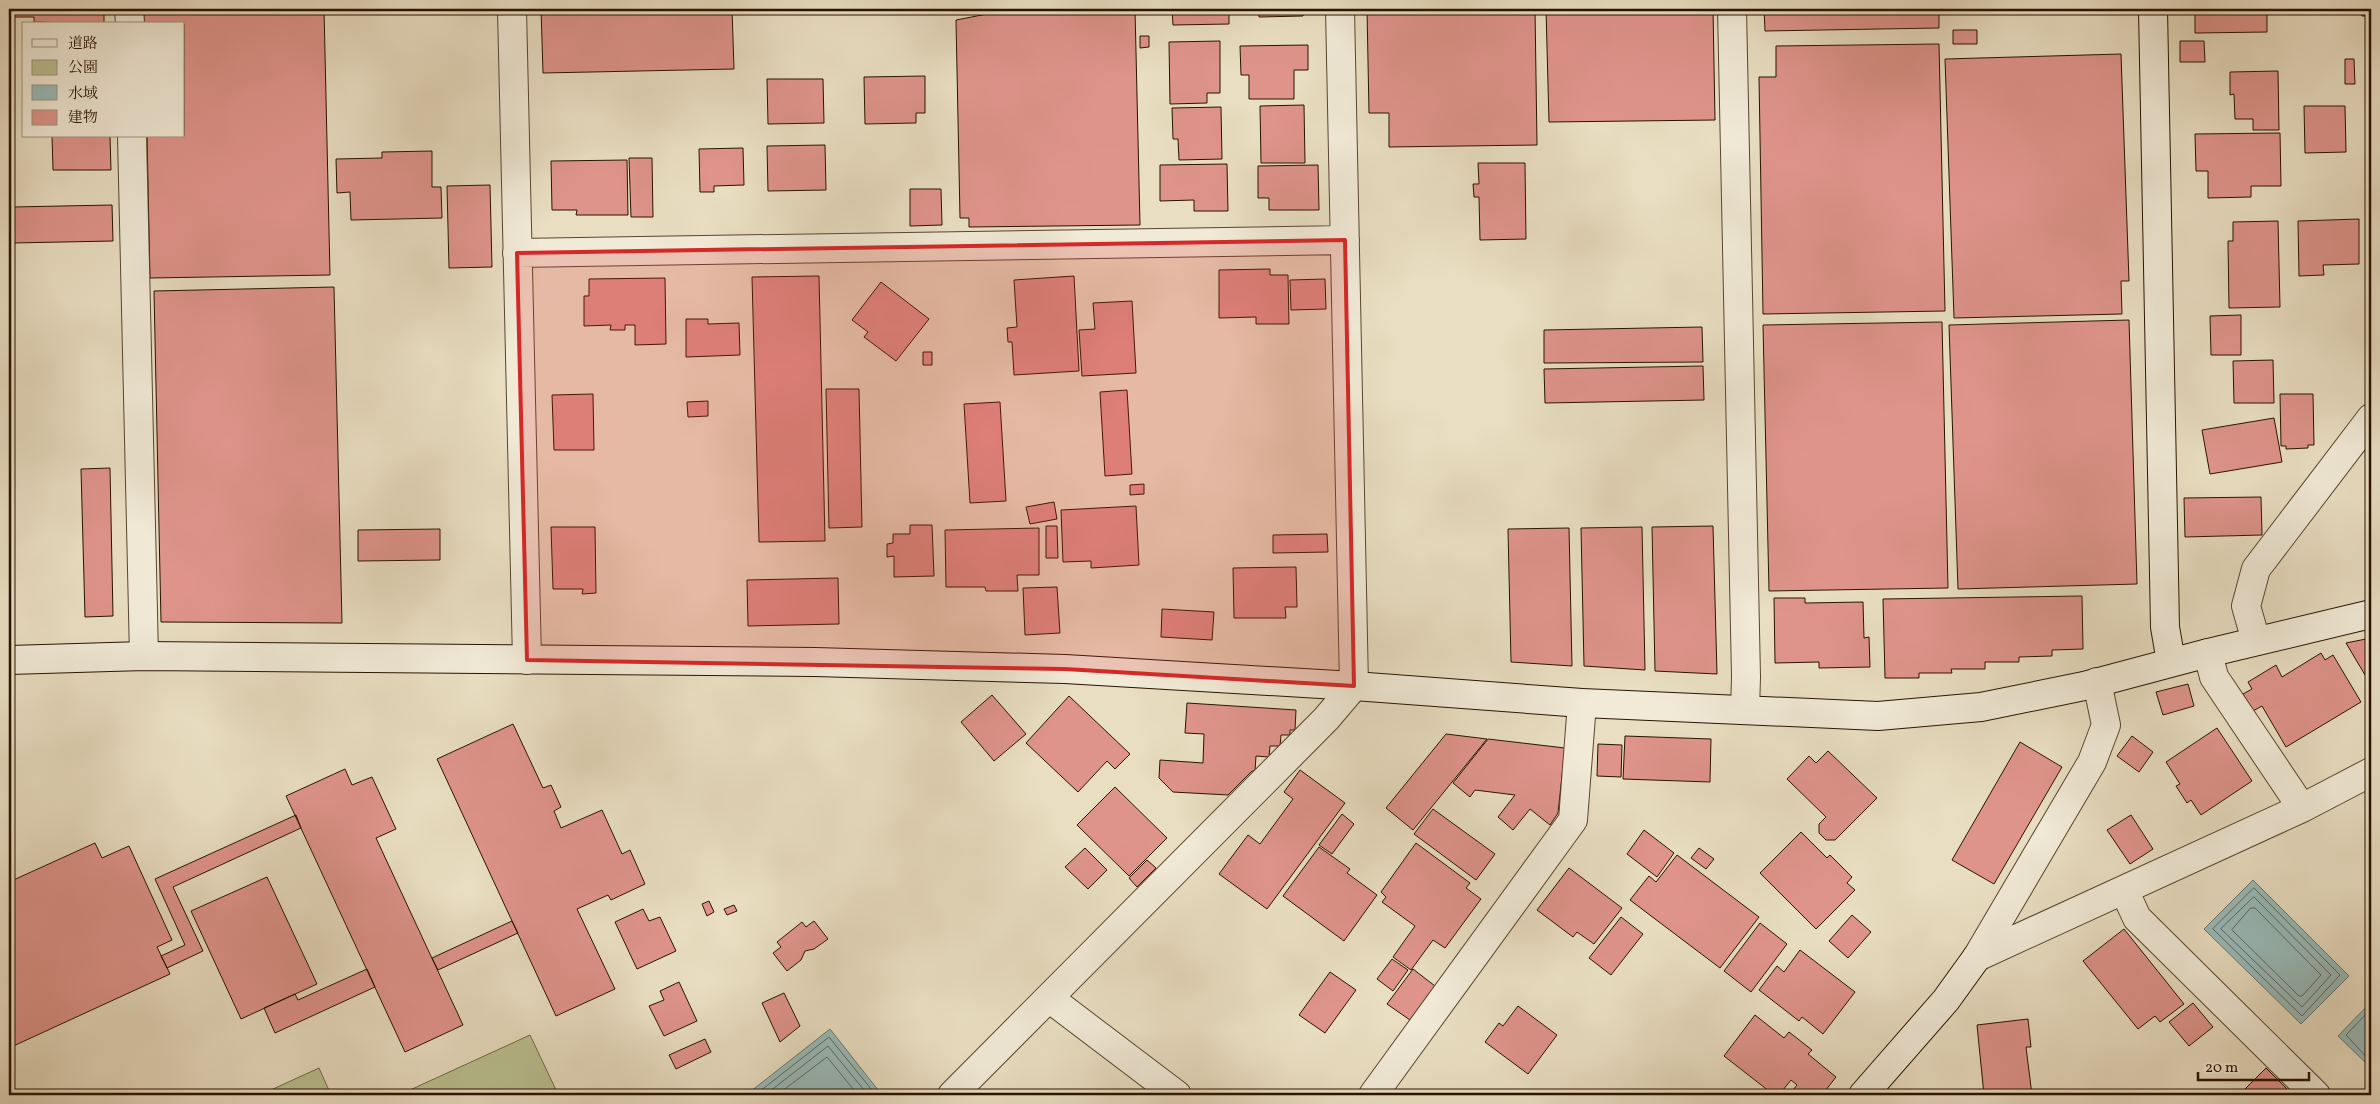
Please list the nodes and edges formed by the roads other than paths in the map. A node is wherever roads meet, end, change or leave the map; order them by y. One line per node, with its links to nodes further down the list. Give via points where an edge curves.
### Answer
1 (129, 9): 6 (street)
2 (512, 9): 9 (street)
3 (1340, 9): 8 (street)
4 (1732, 9): 21 (street)
5 (2153, 9): 17 (street, via 2165,638)
6 (130, 22)
7 (132, 138): 14 (street)
8 (1345, 240): 9 (street); 19 (street)
9 (517, 253): 16 (street)
10 (2371, 418): 12 (street, via 2256,569 2246,606)
11 (2371, 614): 12 (street)
12 (2256, 641): 13 (street)
13 (2208, 653): 17 (street); 23 (street, via 2214,677)
14 (144, 656): 15 (street); 16 (street)
15 (9, 660)
16 (527, 660): 19 (street, via 815,662 1055,669)
17 (2171, 662): 18 (street)
18 (2097, 682): 21 (street, via 1981,707 1878,716); 25 (street, via 2106,725 2092,762)
19 (1354, 686): 20 (street); 26 (street)
20 (1582, 703): 21 (street); 29 (street, via 1573,820)
21 (1745, 710)
22 (2371, 772): 23 (street)
23 (2302, 808): 24 (street)
24 (2124, 890): 25 (street); 31 (street, via 2136,918)
25 (1977, 957): 30 (street, via 1946,1000)
26 (1049, 998): 27 (street); 28 (street)
27 (952, 1095)
28 (1177, 1095)
29 (1373, 1095)
30 (1863, 1095)
31 (2316, 1095)

